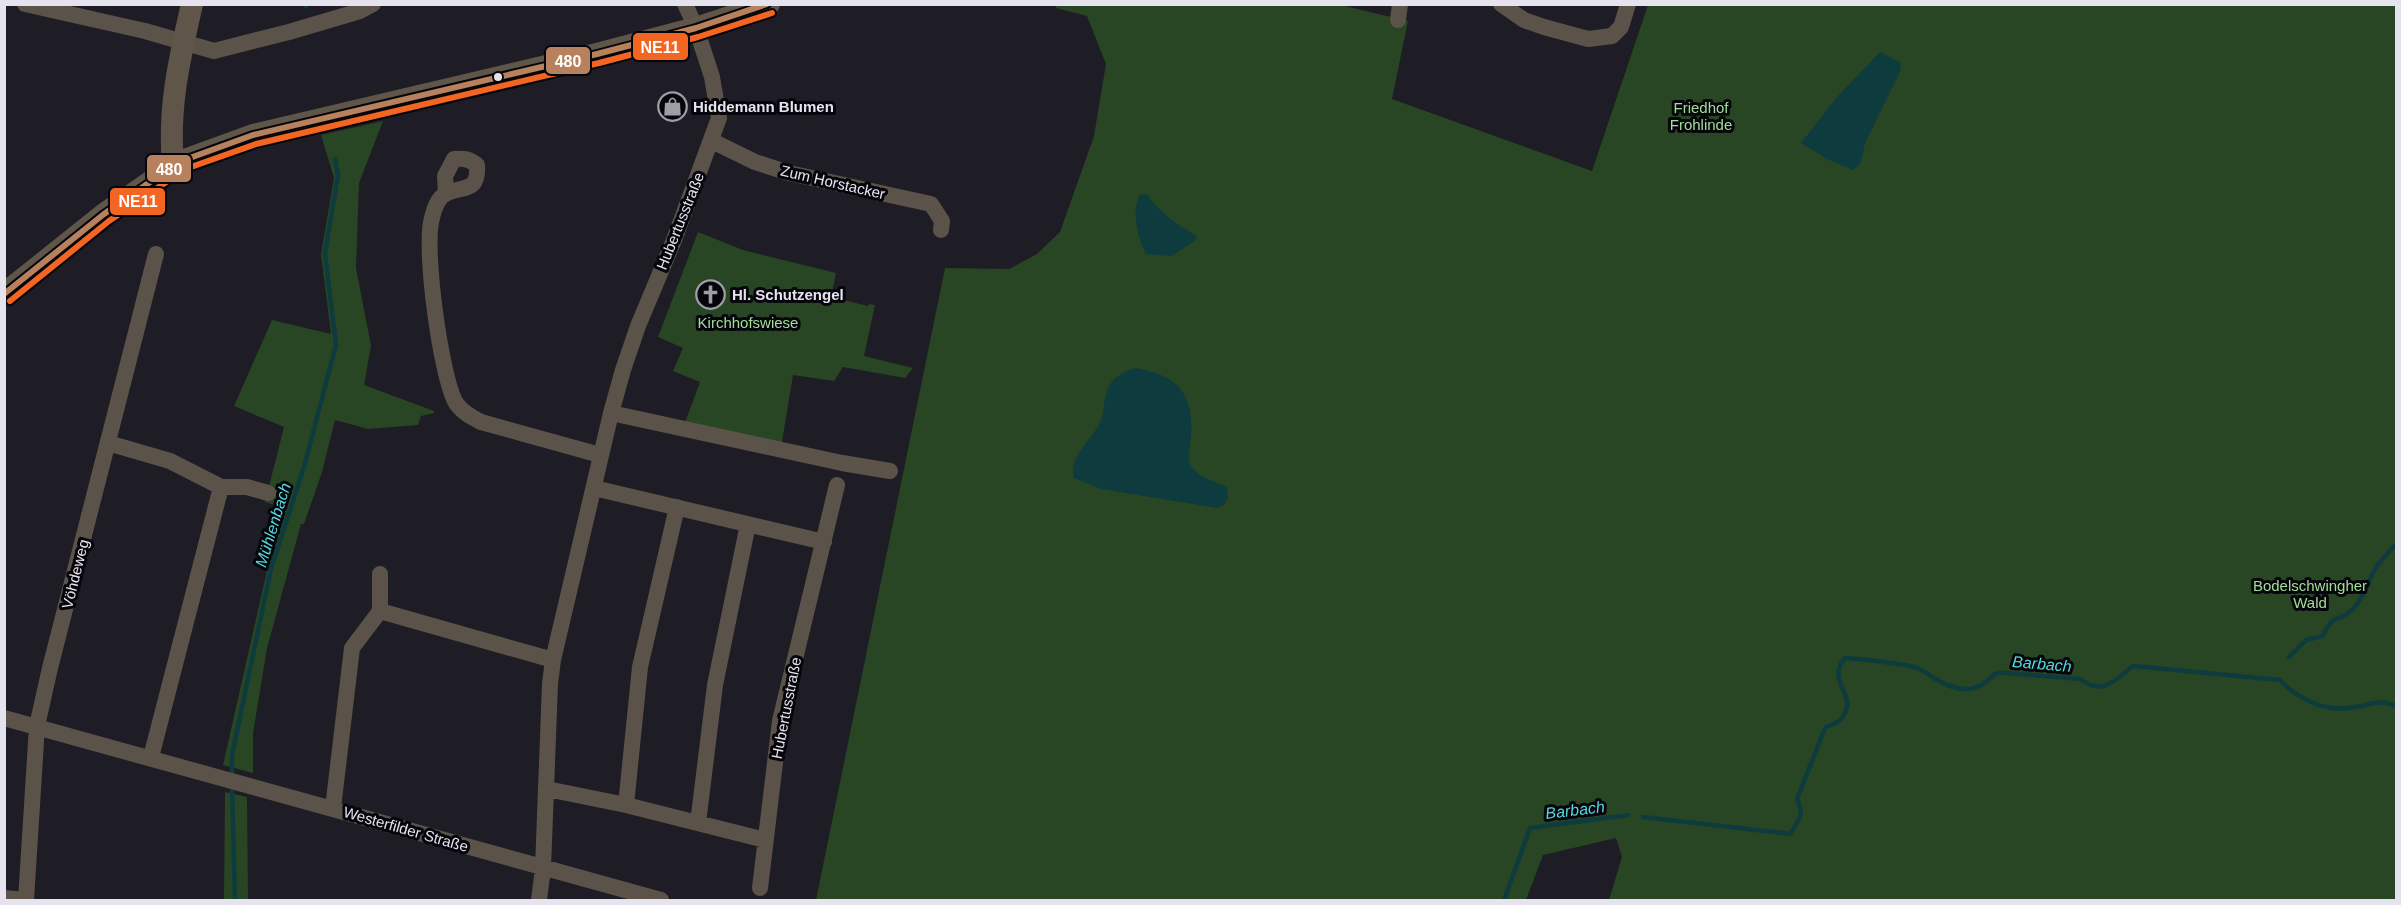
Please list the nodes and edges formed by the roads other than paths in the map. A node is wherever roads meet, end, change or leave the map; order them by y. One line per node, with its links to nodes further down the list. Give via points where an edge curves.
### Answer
1 (26, 4): 9 (street, via 145,31)
2 (192, 4): 9 (main road)
3 (373, 4): 9 (street, via 289,32 214,51)
4 (685, 4): 8 (street, Hubertusstraße)
5 (769, 4): 8 (main road)
6 (1500, 4): 7 (street, via 1524,20 1588,39 1612,36 1621,27)
7 (1628, 4)
8 (696, 28): 10 (street, Hubertusstraße, via 712,77 719,118); 11 (main road, via 254,135)
9 (182, 44): 11 (main road, via 170,131)
10 (712, 141): 13 (street, Zum Horstacker, via 755,162 789,172 931,204 942,221); 16 (street, Hubertusstraße, via 638,326)
11 (173, 166): 15 (main road, via 104,214)
12 (446, 194): 18 (street, via 437,202 431,220 430,264 438,329 451,392 457,403 481,422)
13 (941, 230)
14 (156, 254): 17 (street, Vöhdeweg)
15 (4, 294)
16 (611, 413): 18 (street, Hubertusstraße); 19 (street)
17 (108, 443): 21 (street, via 170,461); 31 (street, Vöhdeweg)
18 (600, 455): 22 (street, Hubertusstraße)
19 (890, 471)
20 (837, 485): 26 (street, Hubertusstraße)
21 (220, 487): 23 (street); 32 (street)
22 (594, 488): 24 (street); 29 (street, Hubertusstraße)
23 (268, 493)
24 (677, 507): 25 (street); 34 (street, via 640,667)
25 (748, 524): 26 (street); 36 (street, via 715,686)
26 (824, 542): 37 (street, Hubertusstraße, via 780,720)
27 (380, 574): 28 (street)
28 (380, 611): 29 (street); 35 (street, via 352,648)
29 (553, 660): 33 (street, Hubertusstraße)
30 (4, 718): 31 (street, Westerfilder Straße)
31 (37, 726): 32 (street, Westerfilder Straße); 41 (street, Vöhdeweg)
32 (151, 757): 35 (street, Westerfilder Straße)
33 (547, 789): 34 (street); 38 (street, Hubertusstraße)
34 (626, 805): 36 (street)
35 (333, 808): 38 (street, Westerfilder Straße)
36 (698, 823): 37 (street)
37 (765, 840): 39 (street, Hubertusstraße)
38 (543, 868): 42 (street, Hubertusstraße); 43 (street, Westerfilder Straße)
39 (760, 888)
40 (4, 898): 41 (street, Vöhdeweg)
41 (26, 900)
42 (539, 900)
43 (661, 900)

